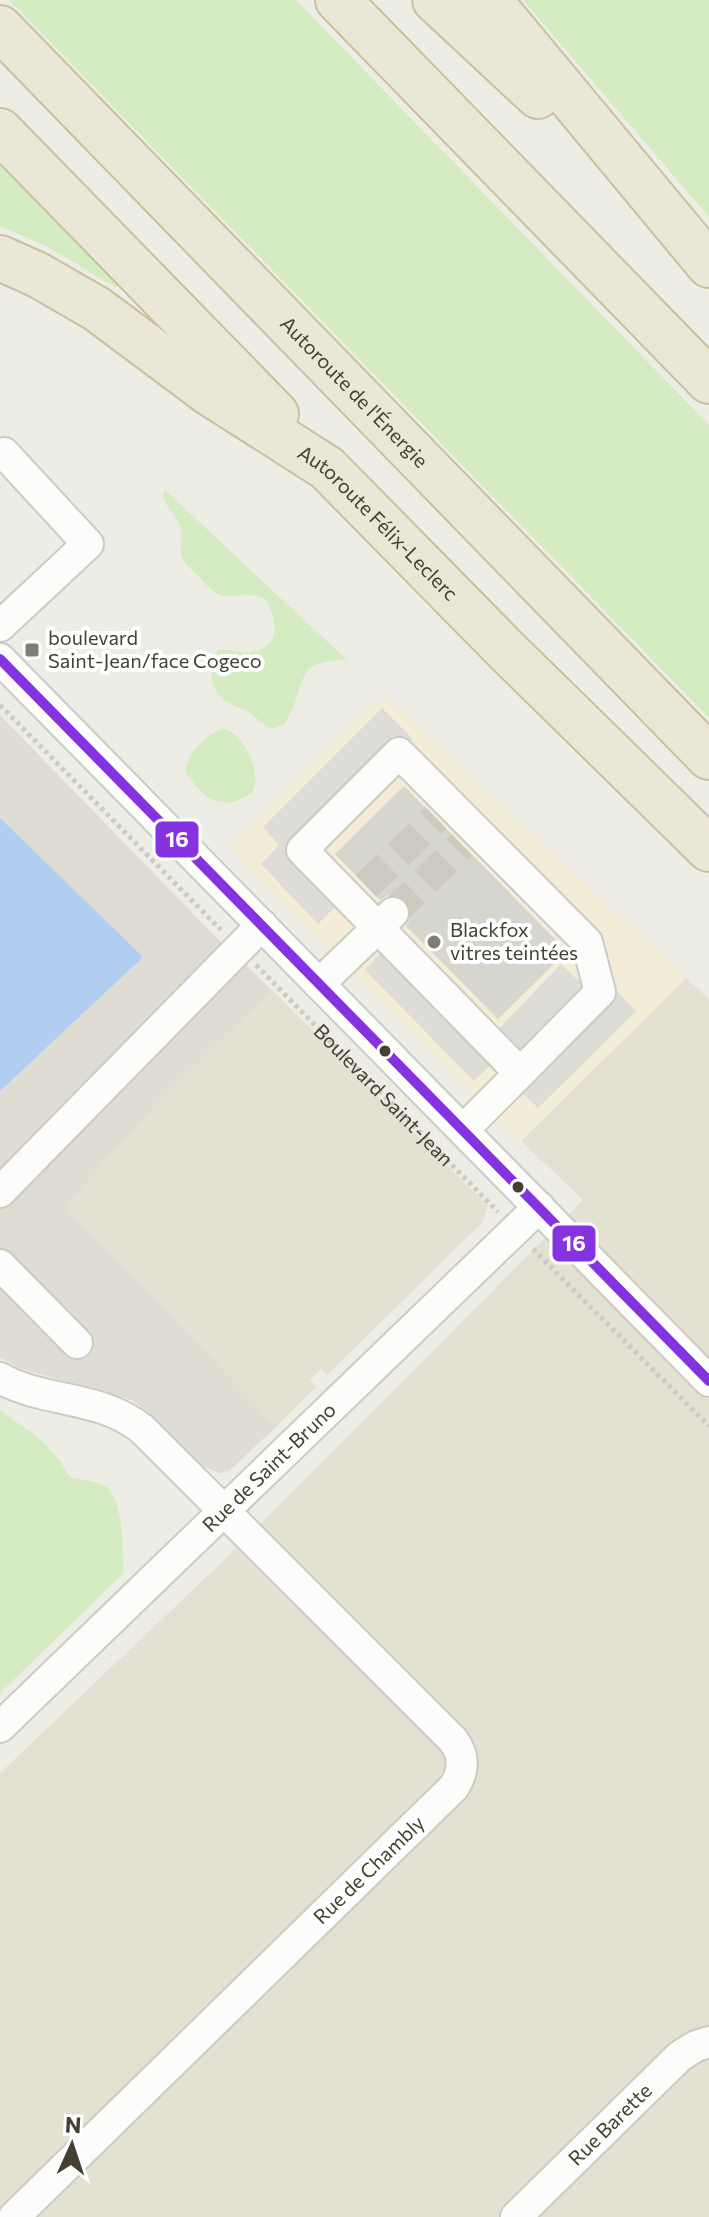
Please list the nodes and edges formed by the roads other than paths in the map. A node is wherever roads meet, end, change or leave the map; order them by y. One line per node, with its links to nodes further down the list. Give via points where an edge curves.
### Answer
1 (338, 0): 9 (highway)
2 (435, 0): 6 (highway)
3 (489, 0): 6 (highway)
4 (0, 28): 14 (highway, Autoroute de l'Énergie)
5 (0, 131): 11 (highway)
6 (663, 212): 8 (highway)
7 (0, 258): 11 (highway, Autoroute Félix-Leclerc, via 97,309 208,392)
8 (709, 265)
9 (709, 381)
10 (4, 453): 12 (street, via 88,544)
11 (327, 468): 15 (highway, Autoroute Félix-Leclerc)
12 (0, 626)
13 (0, 659): 17 (street, Boulevard Saint-Jean)
14 (709, 757)
15 (709, 849)
16 (386, 920): 18 (street); 19 (street); 19 (street, via 302,850 399,753 443,812 587,942 600,992)
17 (262, 925): 18 (street, Boulevard Saint-Jean); 21 (street)
18 (319, 984): 20 (street, Boulevard Saint-Jean)
19 (520, 1073): 20 (street)
20 (463, 1130): 22 (street, Boulevard Saint-Jean)
21 (0, 1192)
22 (539, 1207): 26 (street, Boulevard Saint-Jean); 27 (street, Rue de Saint-Bruno)
23 (0, 1265): 24 (street)
24 (77, 1343)
25 (0, 1378): 27 (street, via 125,1417)
26 (709, 1381)
27 (223, 1511): 28 (street, Rue de Saint-Bruno); 30 (street, Rue de Chambly, via 453,1740 462,1757 461,1775)
28 (0, 1727)
29 (709, 2042): 31 (street, Rue Barette, via 680,2056)
30 (14, 2217)
31 (516, 2217)

